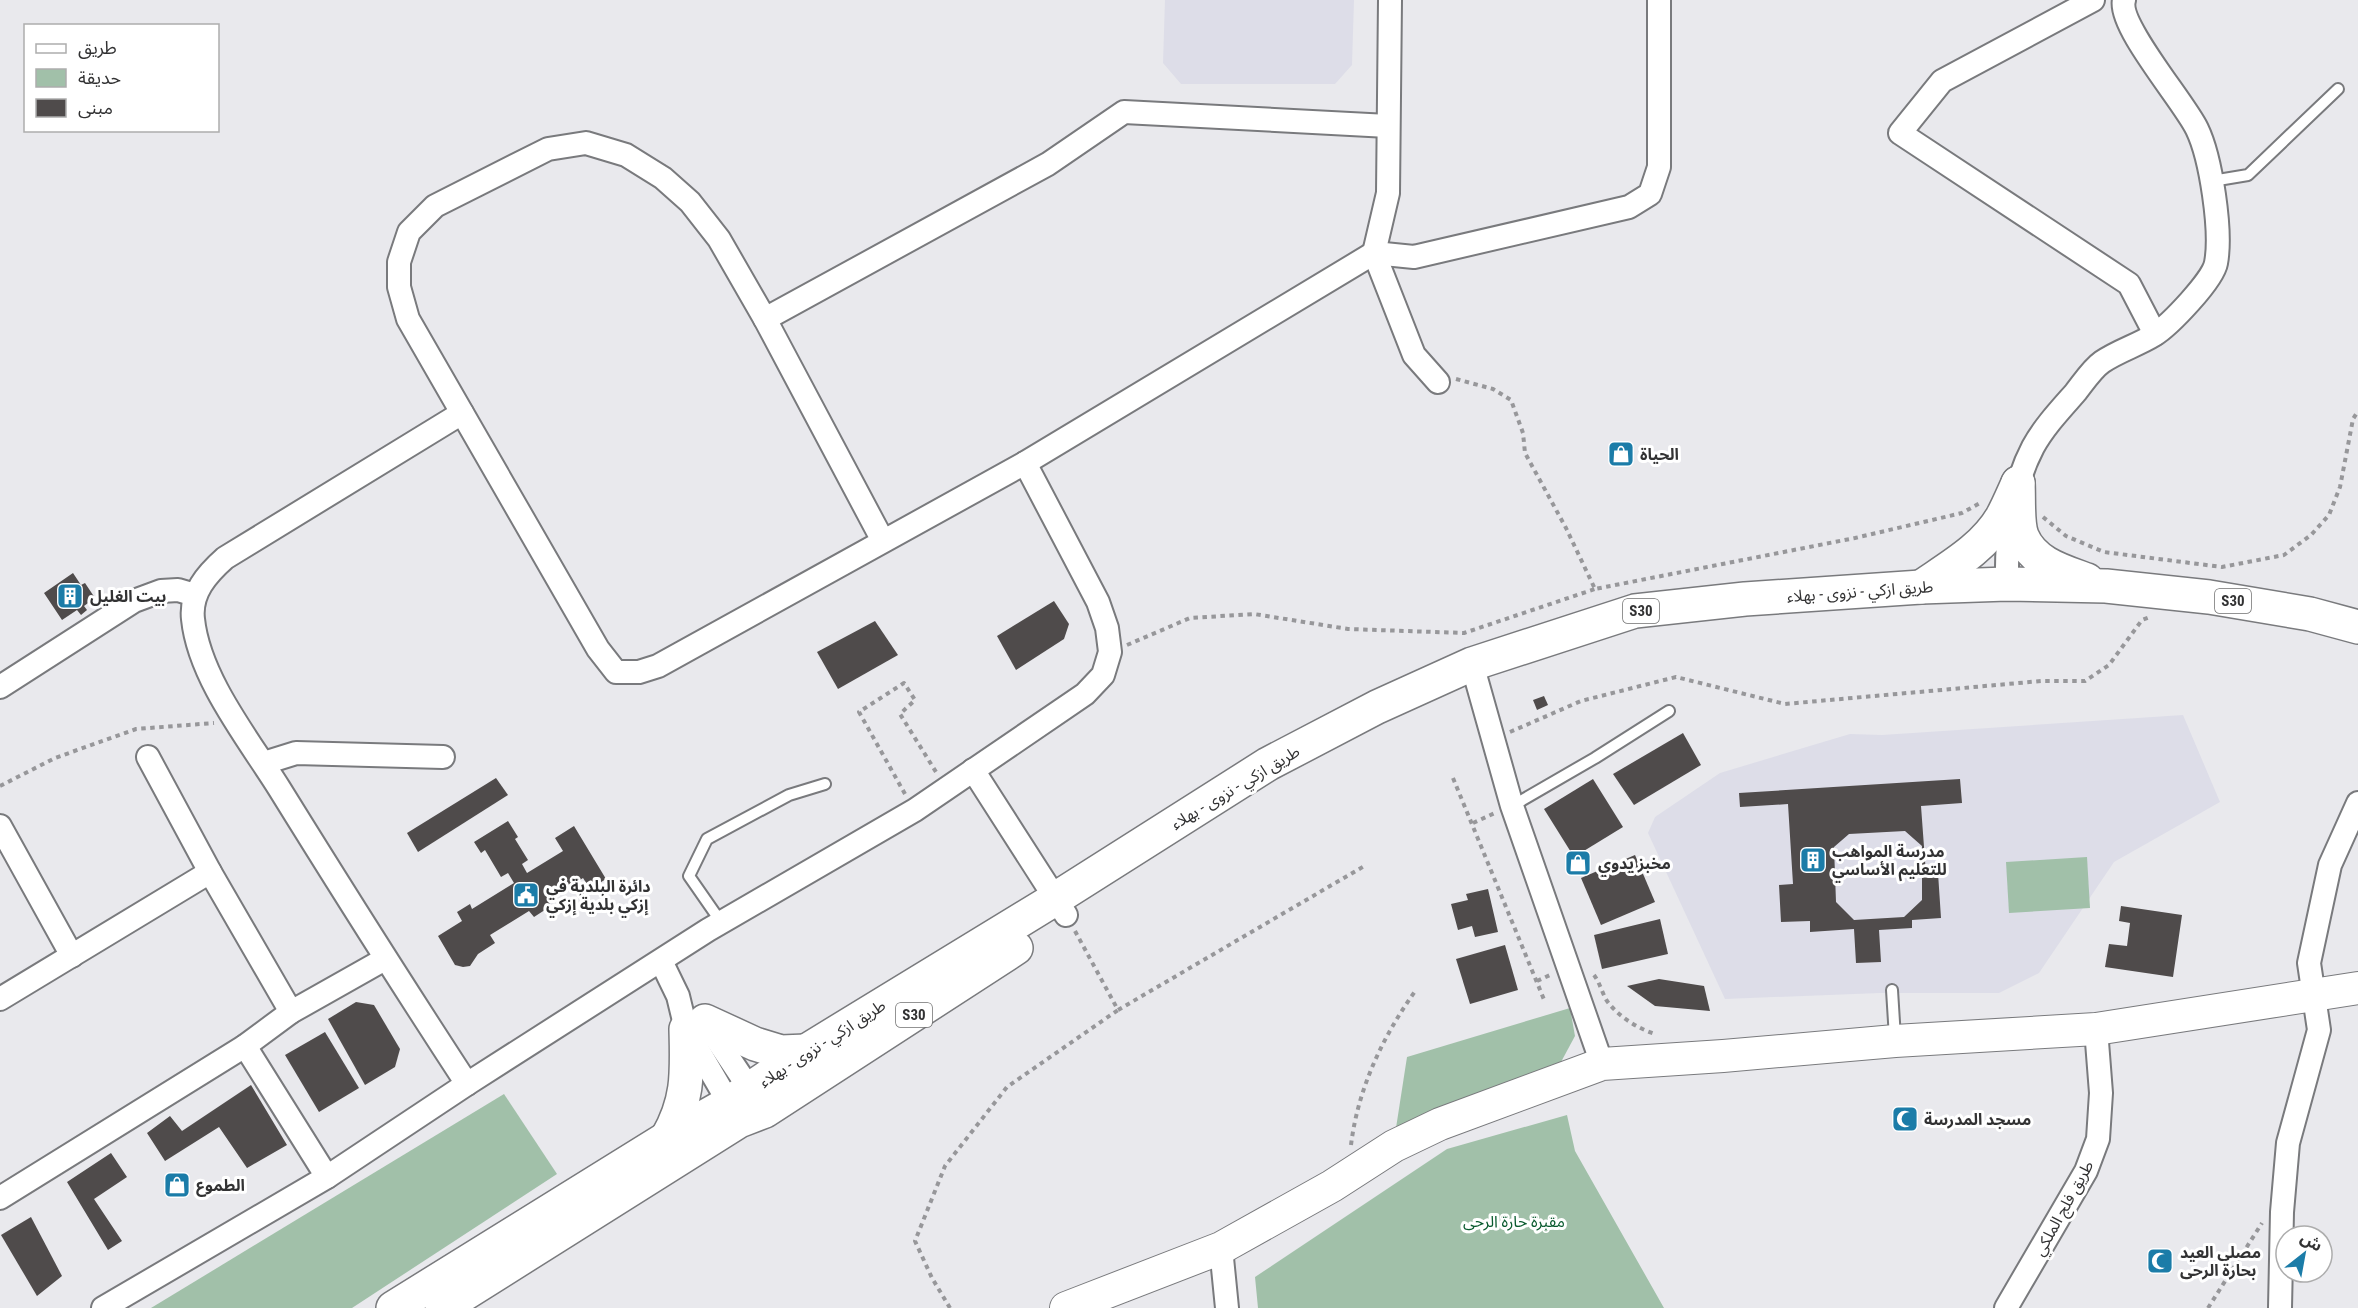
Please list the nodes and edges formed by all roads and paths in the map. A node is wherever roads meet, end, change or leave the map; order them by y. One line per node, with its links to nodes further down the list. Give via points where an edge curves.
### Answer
1 (1390, 0): 6 (street)
2 (1659, 0): 8 (street, via 1659,167 1650,194 1629,207 1414,257)
3 (2093, 0): 10 (street, via 1942,81 1900,134 2129,284)
4 (2124, 0): 7 (street, via 2131,27 2197,128)
5 (2338, 89): 7 (lane, via 2248,175)
6 (1388, 126): 8 (street, via 1388,194); 9 (street, via 1124,112 1048,164)
7 (2212, 181): 10 (street, via 2216,265 2192,299)
8 (1374, 253): 11 (street, via 1414,355); 14 (street)
9 (765, 319): 13 (street, via 719,239 690,201 663,178 626,155 586,143 548,149 435,206 409,232 399,262 399,287 408,319); 16 (street)
10 (2155, 334): 15 (street, via 2100,363 2051,420 2033,447)
11 (1438, 382): 20 (path, via 1455,379 1493,389 1511,400 1523,433 1525,453)
12 (2358, 411): 15 (path, via 2353,419 2340,487 2328,515 2311,535 2284,555 2222,567 2104,552 2066,536 2035,510)
13 (462, 413): 16 (street, via 598,649 616,672 639,672 658,666); 22 (street, via 225,558 207,574)
14 (1025, 463): 16 (street); 24 (street, via 1098,602)
15 (2018, 483): 17 (street, via 2006,556); 18 (main road, via 2021,534 2032,553 2058,570); 19 (main road, via 2001,519 1984,540); 20 (path, via 1962,513)
16 (883, 541)
17 (2007, 584): 18 (main road, طريق ازكي - نزوى - بهلاء / S30); 19 (main road, طريق ازكي - نزوى - بهلاء / S30)
18 (2106, 586): 21 (main road, طريق ازكي - نزوى - بهلاء / S30)
19 (1922, 587): 25 (main road, طريق ازكي - نزوى - بهلاء / S30, via 1635,611)
20 (1595, 589): 24 (path, via 1464,633 1348,629 1254,614 1190,618)
21 (2175, 593): 23 (main road, طريق ازكي - نزوى - بهلاء / S30, via 2310,614); 29 (path, via 2173,607 2142,620 2109,665 2085,681 2041,681 1785,704 1676,677 1581,701)
22 (195, 595): 26 (street, via 161,591 134,601); 28 (street, via 193,619 203,658)
23 (2358, 627)
24 (1110, 652): 33 (street, via 1103,675 1085,694)
25 (1472, 664): 39 (street); 44 (main road, طريق ازكي - نزوى - بهلاء / S30, via 1377,707 1272,783)
26 (0, 687)
27 (1669, 711): 39 (lane)
28 (230, 713): 32 (street); 36 (path, via 214,723 136,729 55,758)
29 (1519, 729)
30 (148, 757): 43 (street)
31 (443, 757): 32 (street, via 296,753)
32 (264, 764): 47 (street)
33 (973, 770): 37 (street); 44 (street)
34 (1453, 778): 55 (path)
35 (825, 784): 45 (lane, via 789,795 707,839 689,876)
36 (0, 786)
37 (946, 788): 40 (street); 40 (path, via 900,714 915,700 904,683 859,712)
38 (2358, 803): 53 (street, via 2330,865 2309,963)
39 (1512, 806): 64 (street)
40 (915, 810): 45 (street)
41 (0, 826): 46 (street)
42 (1366, 866): 56 (path)
43 (210, 872): 46 (street); 57 (street)
44 (1061, 907): 56 (path); 63 (main road, طريق ازكي - نزوى - بهلاء / S30); 66 (main road, طريق ازكي - نزوى - بهلاء / S30)
45 (721, 922): 48 (street)
46 (72, 956): 54 (street)
47 (385, 959): 57 (street); 65 (street)
48 (661, 961): 58 (street); 65 (street)
49 (1590, 969): 60 (path, via 1606,1000 1621,1016)
50 (2358, 988): 53 (street)
51 (1416, 990): 68 (path, via 1397,1017 1368,1077 1352,1142)
52 (1892, 990): 61 (lane)
53 (2314, 994): 59 (street); 71 (street, via 2319,1030 2288,1143)
54 (0, 999)
55 (1545, 1002)
56 (1118, 1010): 76 (path, via 1007,1087 945,1166 915,1241)
57 (291, 1012): 62 (street)
58 (695, 1025): 63 (main road, via 781,1052); 66 (street); 67 (main road, via 683,1103)
59 (2096, 1029): 61 (street); 79 (street, طريق فلج الملكي, via 2101,1093 2098,1138 2086,1171)
60 (1661, 1036)
61 (1895, 1041): 64 (street)
62 (245, 1046): 69 (street); 70 (street)
63 (806, 1051): 66 (main road, طريق ازكي - نزوى - بهلاء / S30)
64 (1602, 1064): 68 (street, via 1440,1124 1394,1146)
65 (467, 1084): 69 (street)
66 (746, 1106): 67 (main road, طريق ازكي - نزوى - بهلاء / S30); 75 (main road, طريق ازكي - نزوى - بهلاء / S30)
67 (667, 1138): 74 (main road, طريق ازكي - نزوى - بهلاء / S30)
68 (1349, 1175): 72 (street)
69 (327, 1177): 73 (street)
70 (0, 1198)
71 (2282, 1212): 80 (path, via 2267,1215); 81 (street)
72 (1221, 1248): 77 (street); 78 (street)
73 (104, 1308)
74 (393, 1308)
75 (442, 1308)
76 (950, 1308)
77 (1066, 1308)
78 (1227, 1308)
79 (2006, 1308)
80 (2208, 1308)
81 (2280, 1308)

